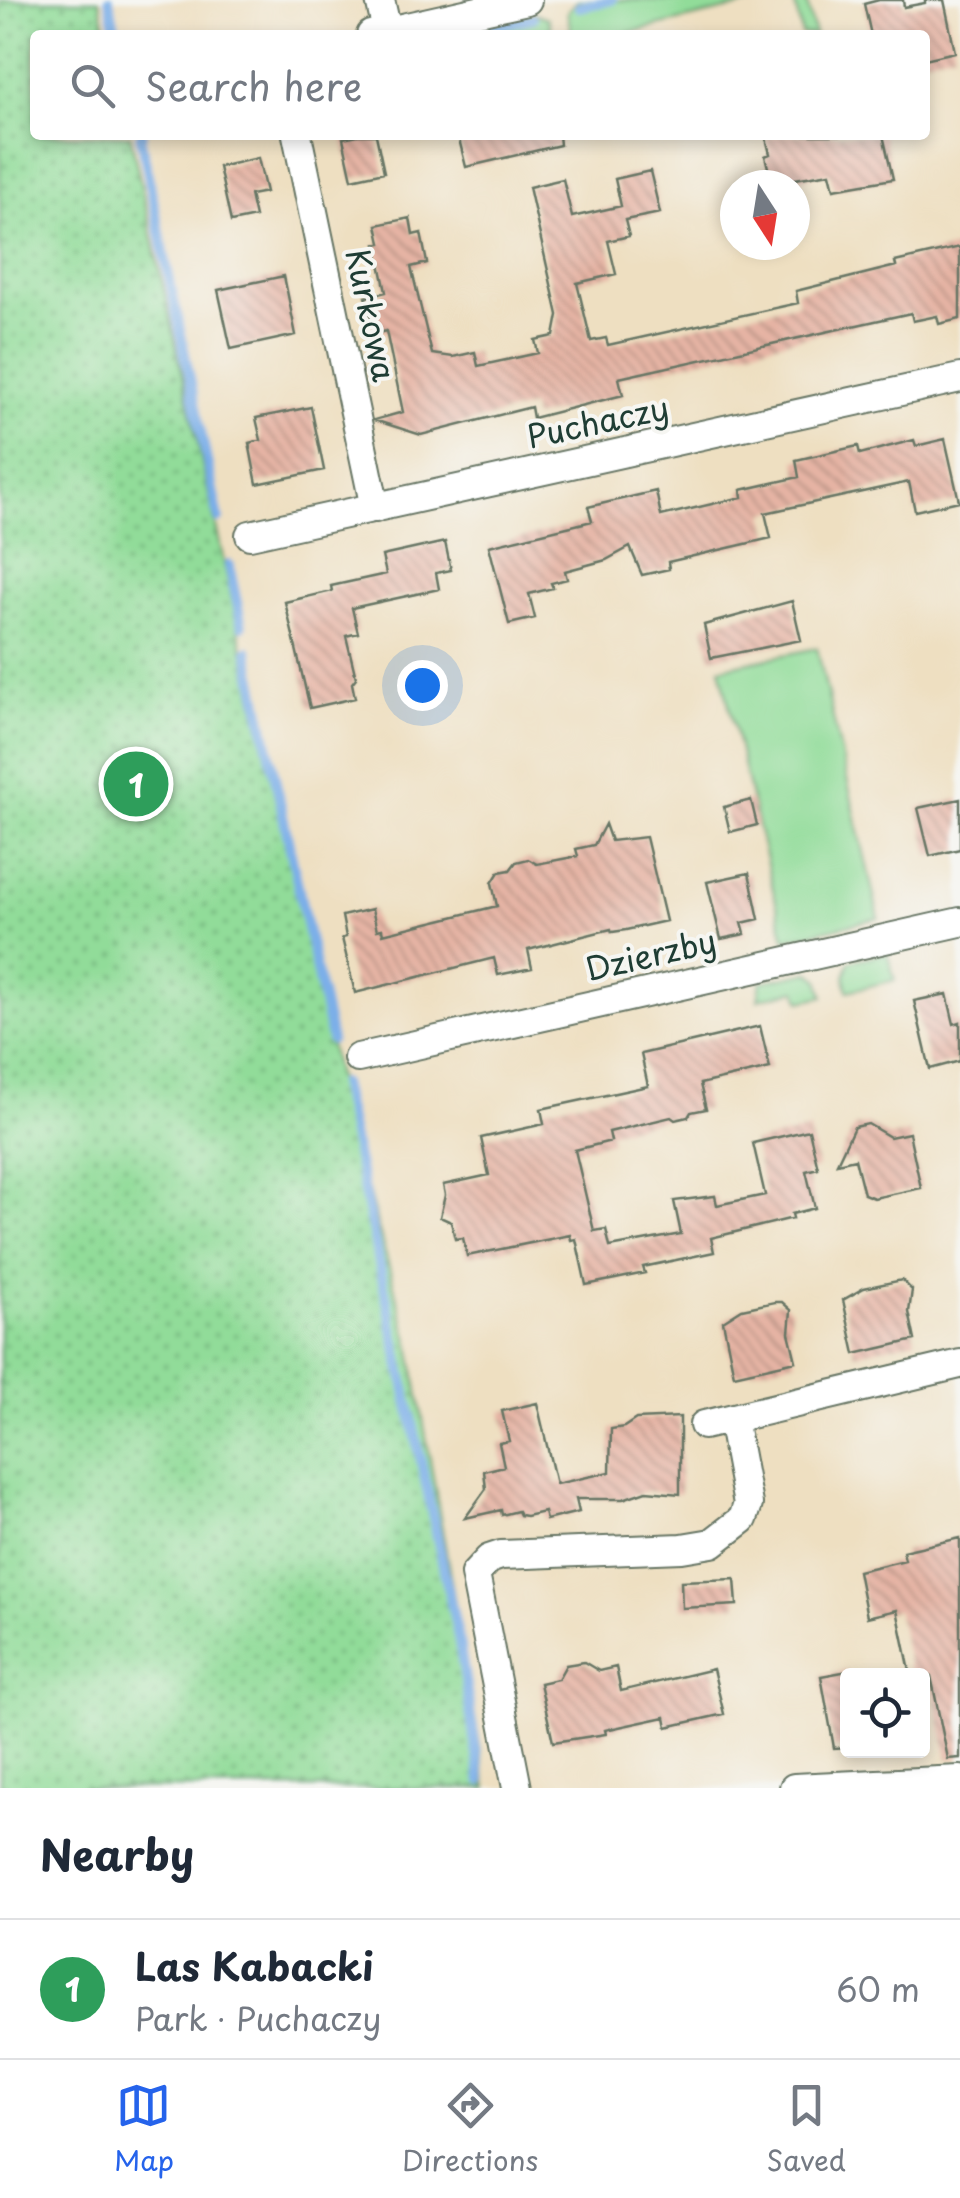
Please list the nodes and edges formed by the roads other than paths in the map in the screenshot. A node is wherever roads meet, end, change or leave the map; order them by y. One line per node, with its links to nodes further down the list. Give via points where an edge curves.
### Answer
1 (380, 0): 3 (street)
2 (527, 0): 4 (street)
3 (379, 30)
4 (392, 30)
5 (298, 140): 7 (street, Kurkowa)
6 (960, 378): 7 (street, Puchaczy)
7 (375, 508): 8 (street, Puchaczy)
8 (250, 535)
9 (960, 922): 10 (street, Dzierzby)
10 (358, 1058)
11 (960, 1364): 13 (street, via 718,1422 748,1504 743,1519 712,1542 490,1559 475,1574)
12 (960, 1780): 14 (street)
13 (517, 1788)
14 (794, 1788)

